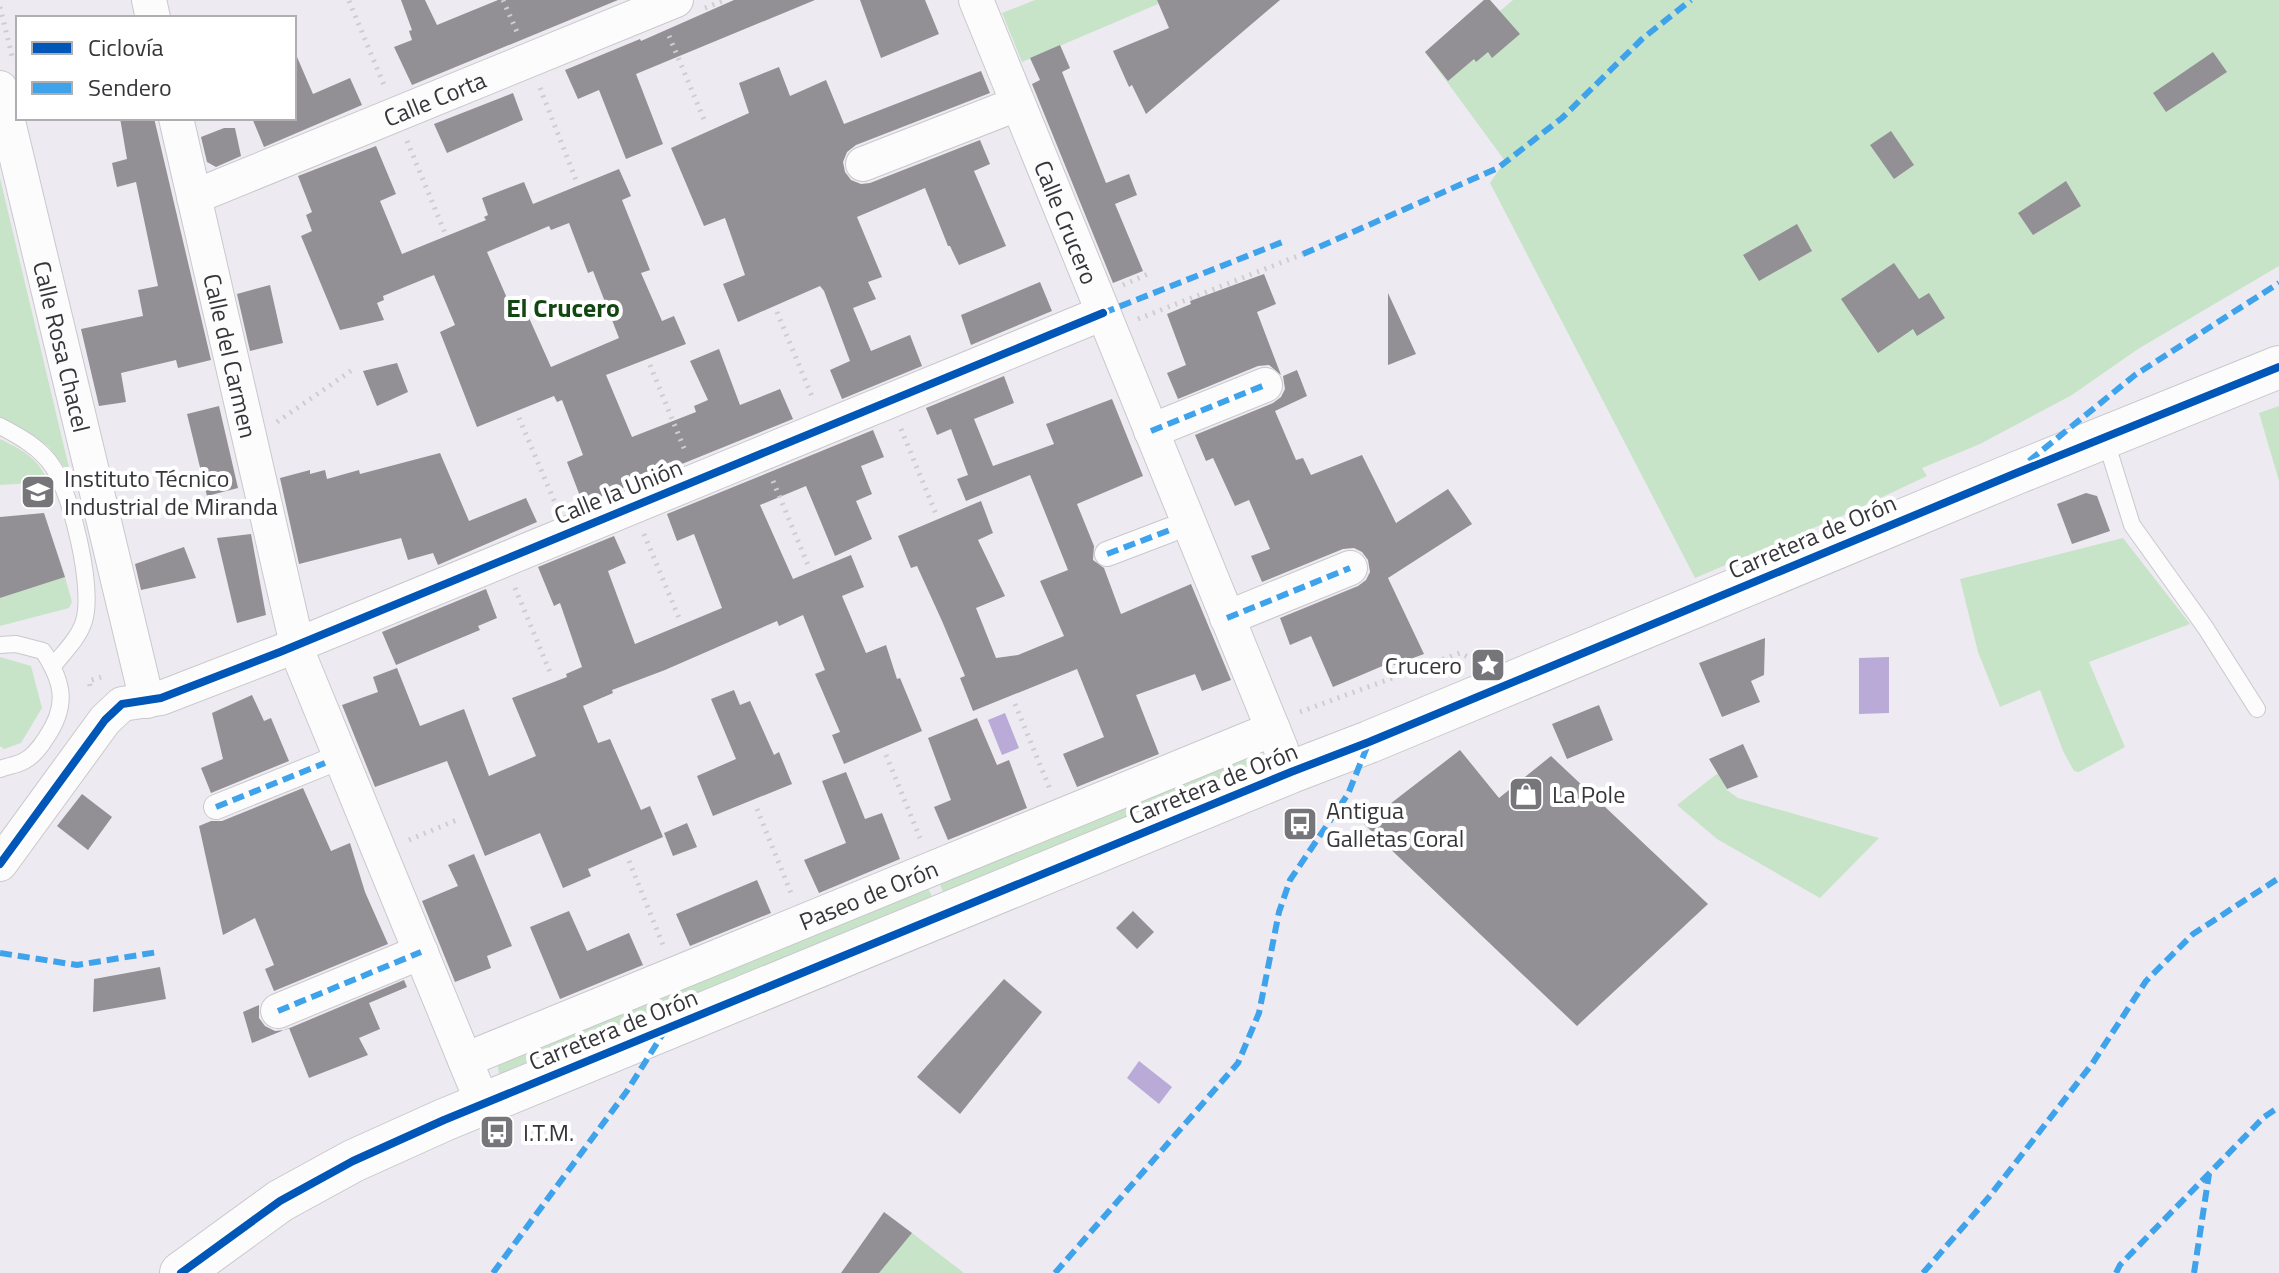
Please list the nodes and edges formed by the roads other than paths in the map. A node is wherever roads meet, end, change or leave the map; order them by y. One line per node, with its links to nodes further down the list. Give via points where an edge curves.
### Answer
1 (976, 0): 4 (street, Calle Crucero)
2 (670, 12): 7 (street, Calle Corta)
3 (5, 95): 21 (street, Calle Rosa Chacel)
4 (1017, 104): 6 (street); 8 (street, Calle Crucero)
5 (176, 120): 7 (street, Calle del Carmen)
6 (863, 164)
7 (194, 197): 19 (street, Calle del Carmen)
8 (1115, 318): 12 (street, Calle Crucero); 19 (street, Calle la Unión)
9 (2279, 367): 13 (street, Carretera de Orón)
10 (1265, 385): 12 (street)
11 (0, 426): 20 (lane, via 53,466 68,501 85,573 85,619)
12 (1151, 431): 17 (street, Calle Crucero)
13 (2105, 436): 22 (lane, via 2132,525); 26 (street, Carretera de Orón)
14 (1170, 530): 15 (street)
15 (1107, 554)
16 (1350, 568): 17 (street)
17 (1227, 618): 23 (street, Calle Crucero)
18 (0, 645): 20 (lane, via 43,651)
19 (297, 645): 21 (street, Calle la Unión); 29 (street, Calle del Carmen)
20 (53, 666): 25 (lane, via 62,697 54,725 26,760)
21 (147, 701): 28 (street, Calle la Unión, via 122,704 105,720)
22 (2257, 709)
23 (1287, 720): 26 (street, Calle Crucero); 31 (street, Paseo de Orón)
24 (325, 763): 27 (street)
25 (0, 769)
26 (1291, 772): 32 (street, Carretera de Orón)
27 (216, 807)
28 (0, 864)
29 (421, 952): 30 (street); 31 (street, Calle del Carmen)
30 (278, 1011)
31 (465, 1060): 32 (street, Calle del Carmen)
32 (483, 1104): 33 (street, Carretera de Orón, via 322,1177)
33 (181, 1273)

